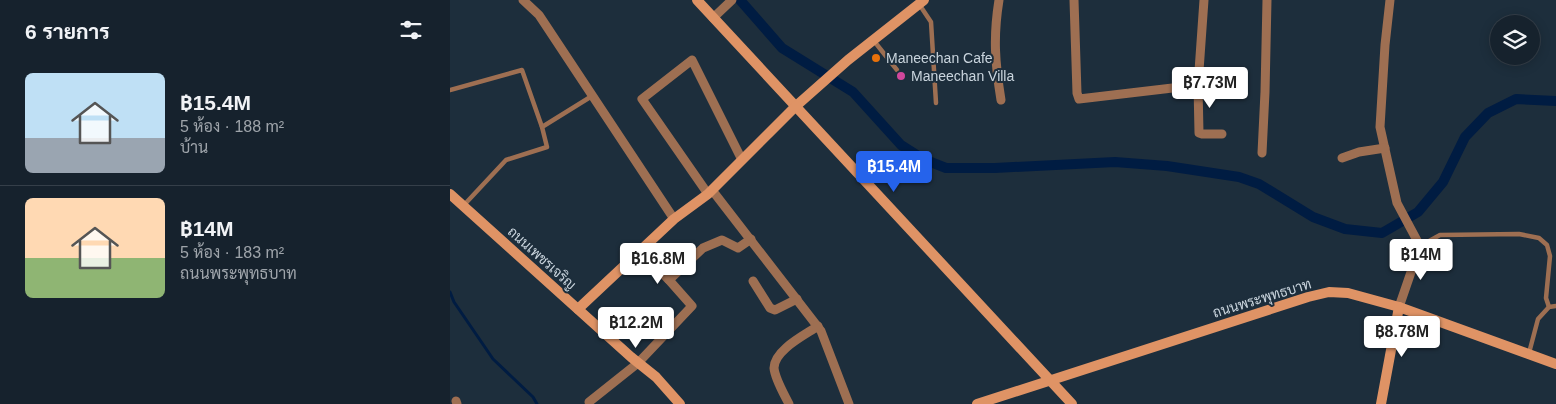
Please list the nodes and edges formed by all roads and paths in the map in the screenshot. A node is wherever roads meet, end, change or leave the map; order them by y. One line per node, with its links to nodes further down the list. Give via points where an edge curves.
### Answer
1 (523, 0): 15 (street, via 539,15)
2 (696, 0): 10 (street)
3 (732, 0): 10 (street)
4 (999, 0): 16 (street, via 994,58)
5 (1074, 0): 13 (street, via 1079,99)
6 (1204, 0): 13 (street)
7 (1267, 0): 22 (street)
8 (1390, 0): 21 (street, via 1380,127)
9 (921, 2): 11 (street); 17 (lane, via 931,22)
10 (716, 15): 18 (street)
11 (873, 40): 12 (lane); 18 (street)
12 (897, 70)
13 (1198, 85): 20 (street, via 1200,133)
14 (450, 90): 19 (lane, via 522,70)
15 (592, 95): 19 (lane); 28 (street)
16 (1001, 100)
17 (936, 103)
18 (796, 106): 24 (street); 43 (street)
19 (542, 127): 27 (lane, via 547,147 506,160)
20 (1222, 134)
21 (1385, 148): 23 (street); 30 (street, via 1397,203)
22 (1262, 153)
23 (1342, 158)
24 (742, 160): 25 (street); 25 (street, via 692,60 642,99)
25 (710, 192): 28 (street); 29 (street)
26 (450, 194): 27 (street, ถนนเพชรเจริญ)
27 (463, 206): 38 (street, ถนนเพชรเจริญ)
28 (674, 219): 31 (street)
29 (751, 239): 32 (street, via 738,248 722,240 709,244); 34 (street)
30 (1420, 246): 36 (street); 37 (lane, via 1440,235 1519,234 1539,238 1548,245 1550,256)
31 (641, 251): 32 (street); 38 (street)
32 (669, 280): 41 (street, via 692,306)
33 (753, 281): 34 (street, via 770,308 775,310)
34 (797, 299): 39 (street)
35 (1556, 306): 37 (lane)
36 (1399, 307): 40 (street, ถนนพระพุทธบาท); 43 (street, ถนนพระพุทธบาท, via 1348,293 1308,296); 50 (street)
37 (1548, 307): 40 (lane, via 1538,319)
38 (578, 309): 41 (street, ถนนเพชรเจริญ)
39 (818, 326): 46 (street, via 777,357 774,370); 47 (street)
40 (1529, 354): 42 (street, ถนนพระพุทธบาท)
41 (638, 363): 44 (street); 45 (street, ถนนเพชรเจริญ, via 656,377)
42 (1556, 364)
43 (1050, 379): 48 (street, ถนนพระพุทธบาท); 49 (street)
44 (589, 402)
45 (680, 404)
46 (789, 404)
47 (849, 404)
48 (976, 404)
49 (1072, 404)
50 (1381, 404)

